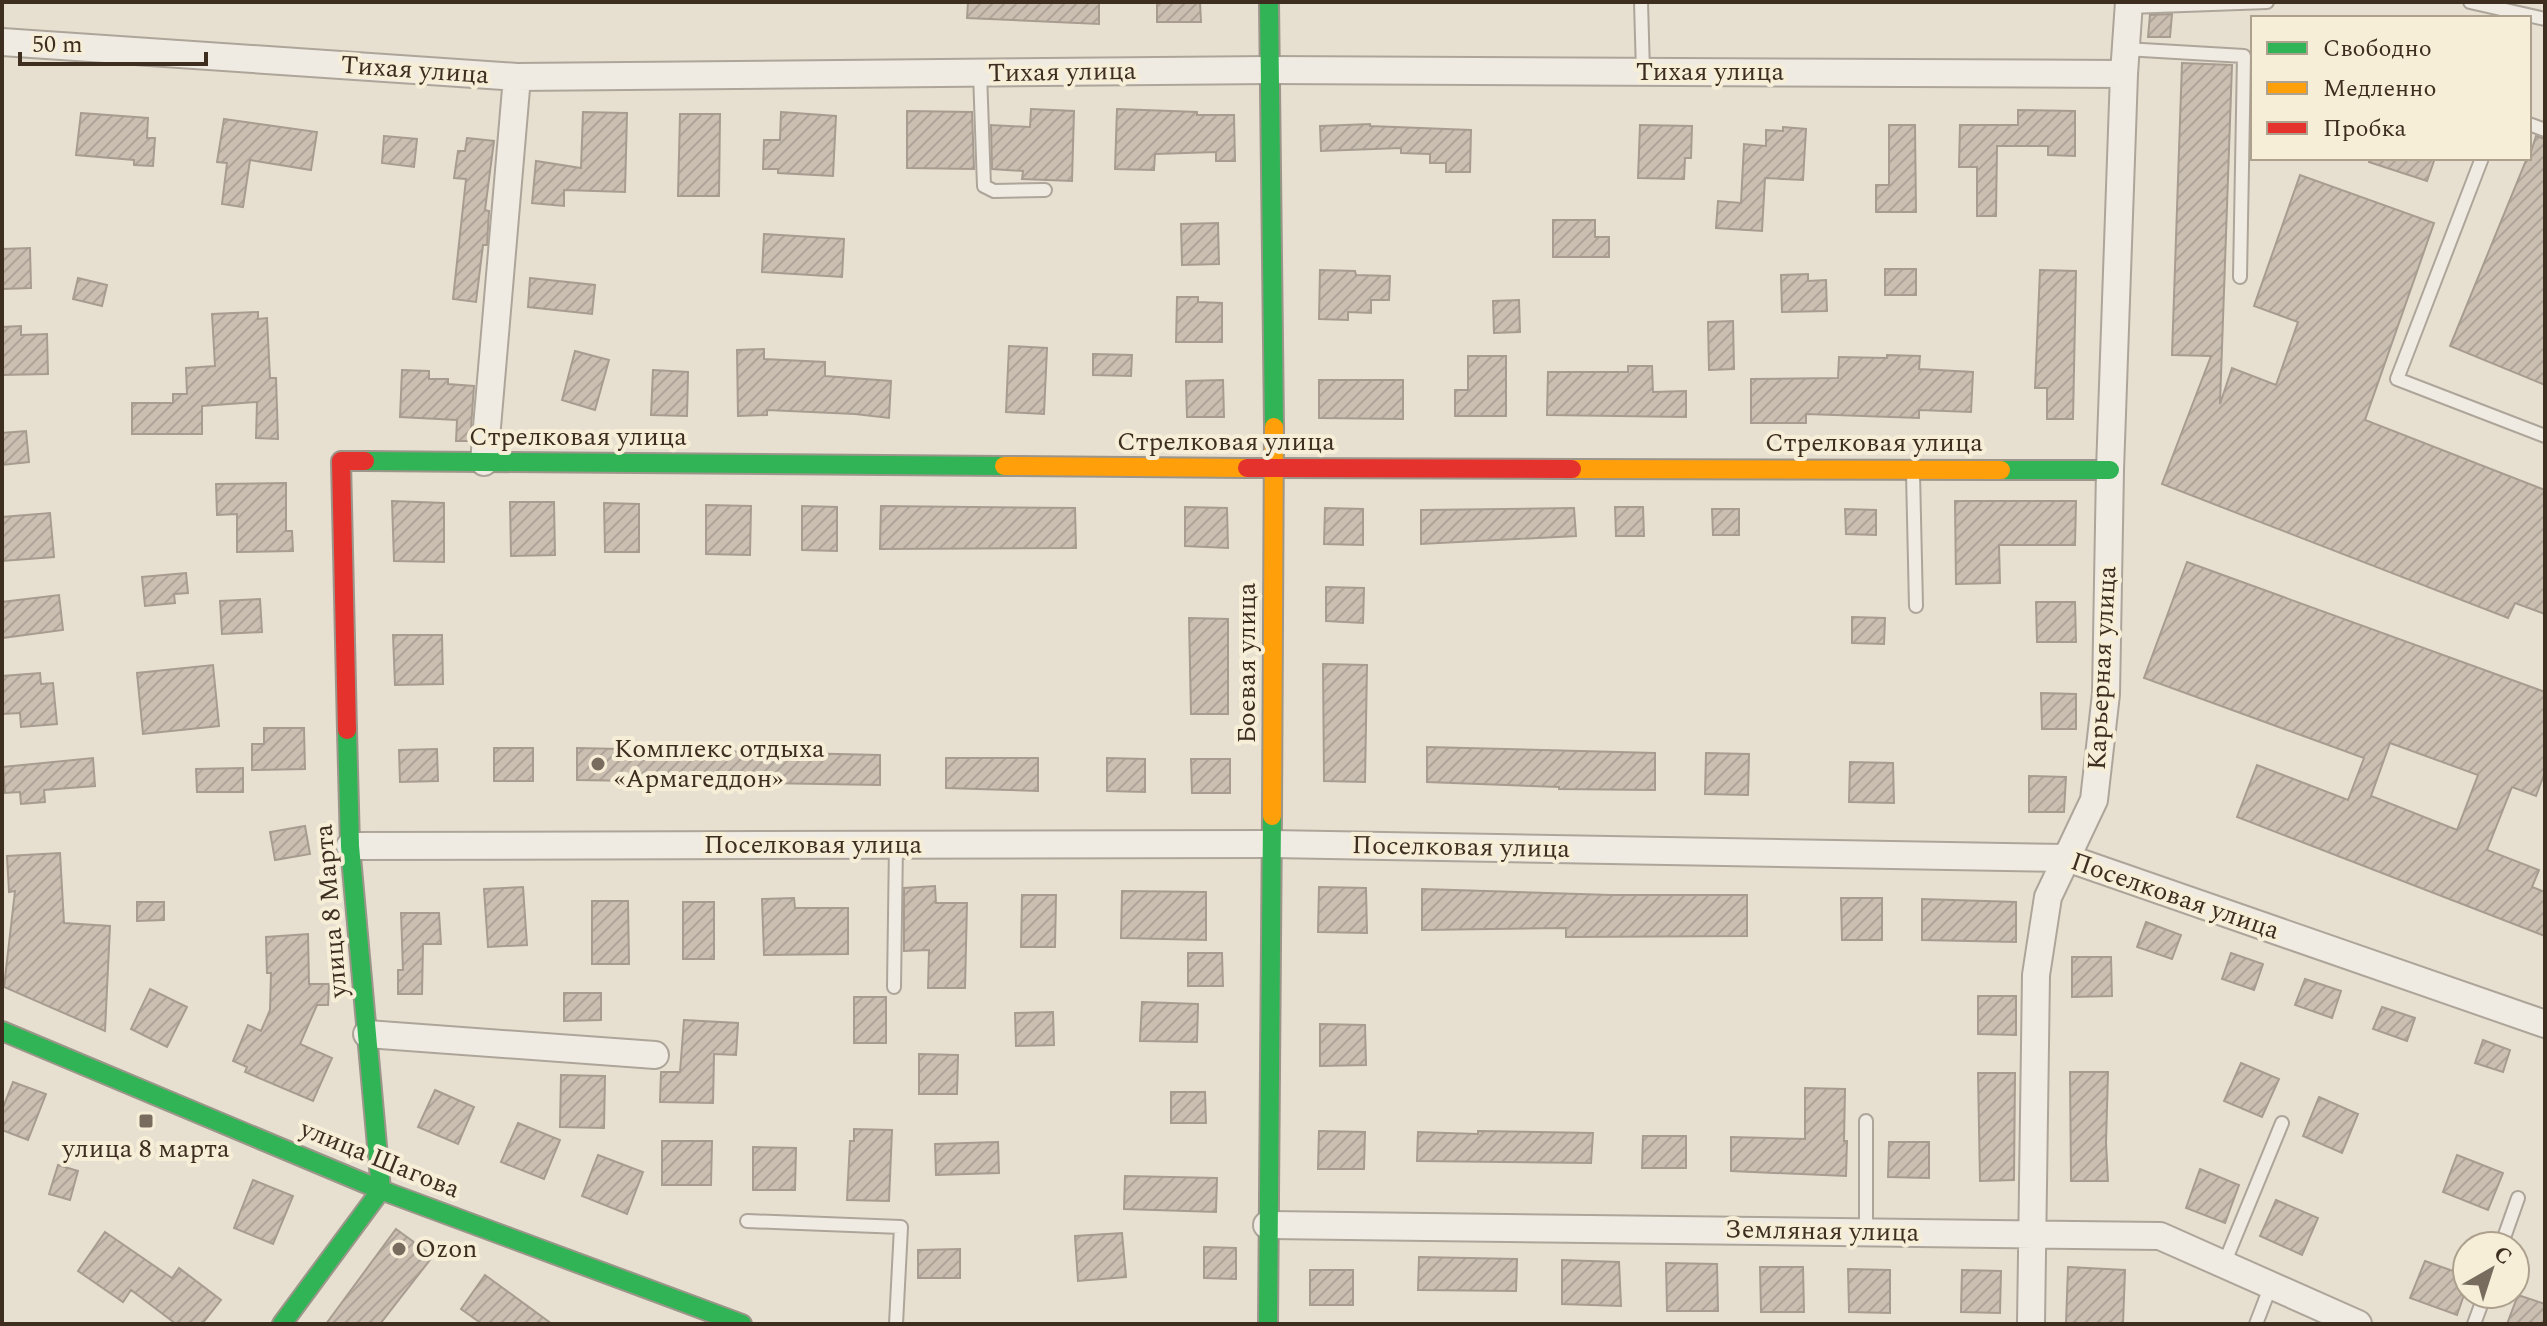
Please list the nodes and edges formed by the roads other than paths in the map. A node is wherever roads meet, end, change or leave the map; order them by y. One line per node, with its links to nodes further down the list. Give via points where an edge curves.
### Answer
1 (1269, 2): 11 (street, Боевая улица)
2 (1641, 2): 12 (lane)
3 (2261, 2): 7 (lane)
4 (2543, 2): 8 (lane)
5 (2477, 3): 8 (lane)
6 (2129, 4): 7 (lane); 10 (street, Карьерная улица)
7 (2182, 4)
8 (2542, 18)
9 (2, 42): 14 (street, Тихая улица)
10 (2125, 62): 12 (street, Тихая улица); 17 (lane, via 2244,56); 23 (street, Карьерная улица)
11 (1270, 70): 12 (street, Тихая улица); 13 (street, Тихая улица); 21 (street, Боевая улица)
12 (1643, 72)
13 (980, 73): 14 (street, Тихая улица); 16 (lane, via 984,186 994,191)
14 (517, 77): 20 (street)
15 (2481, 160): 18 (lane, via 2397,379)
16 (1045, 190)
17 (2240, 277)
18 (2545, 436)
19 (341, 461): 20 (street, Стрелковая улица); 27 (street, улица 8 Марта)
20 (484, 462): 21 (street, Стрелковая улица)
21 (1275, 468): 22 (street, Стрелковая улица); 26 (street, Боевая улица)
22 (1913, 469): 23 (street, Стрелковая улица); 24 (lane)
23 (2110, 470): 28 (street, Карьерная улица, via 2106,694 2094,800)
24 (1916, 606)
25 (896, 844): 26 (street, Поселковая улица); 27 (street, Поселковая улица); 29 (lane)
26 (1272, 844): 28 (street, Поселковая улица); 39 (street, Боевая улица)
27 (350, 846): 32 (street, улица 8 Марта)
28 (2067, 858): 30 (street, Поселковая улица); 42 (street, Карьерная улица, via 2048,897 2036,975)
29 (894, 987)
30 (2545, 1024)
31 (2, 1031): 36 (street, улица Шагова)
32 (367, 1034): 33 (street); 36 (street, улица 8 Марта)
33 (655, 1055)
34 (1866, 1121): 41 (lane)
35 (2282, 1123): 43 (lane)
36 (381, 1190): 45 (street); 46 (street, улица Шагова)
37 (2518, 1198): 40 (lane)
38 (747, 1221): 47 (lane, via 901,1227)
39 (1267, 1225): 41 (street, Земляная улица); 48 (street, Боевая улица)
40 (2507, 1230)
41 (1866, 1231): 42 (street, Земляная улица)
42 (2033, 1233): 43 (street, Земляная улица, via 2160,1236); 49 (street, Карьерная улица)
43 (2224, 1264): 44 (street, Земляная улица)
44 (2271, 1285): 50 (lane); 51 (street, Земляная улица)
45 (282, 1324)
46 (742, 1324)
47 (896, 1324)
48 (1268, 1324)
49 (2031, 1324)
50 (2256, 1324)
51 (2358, 1324)

